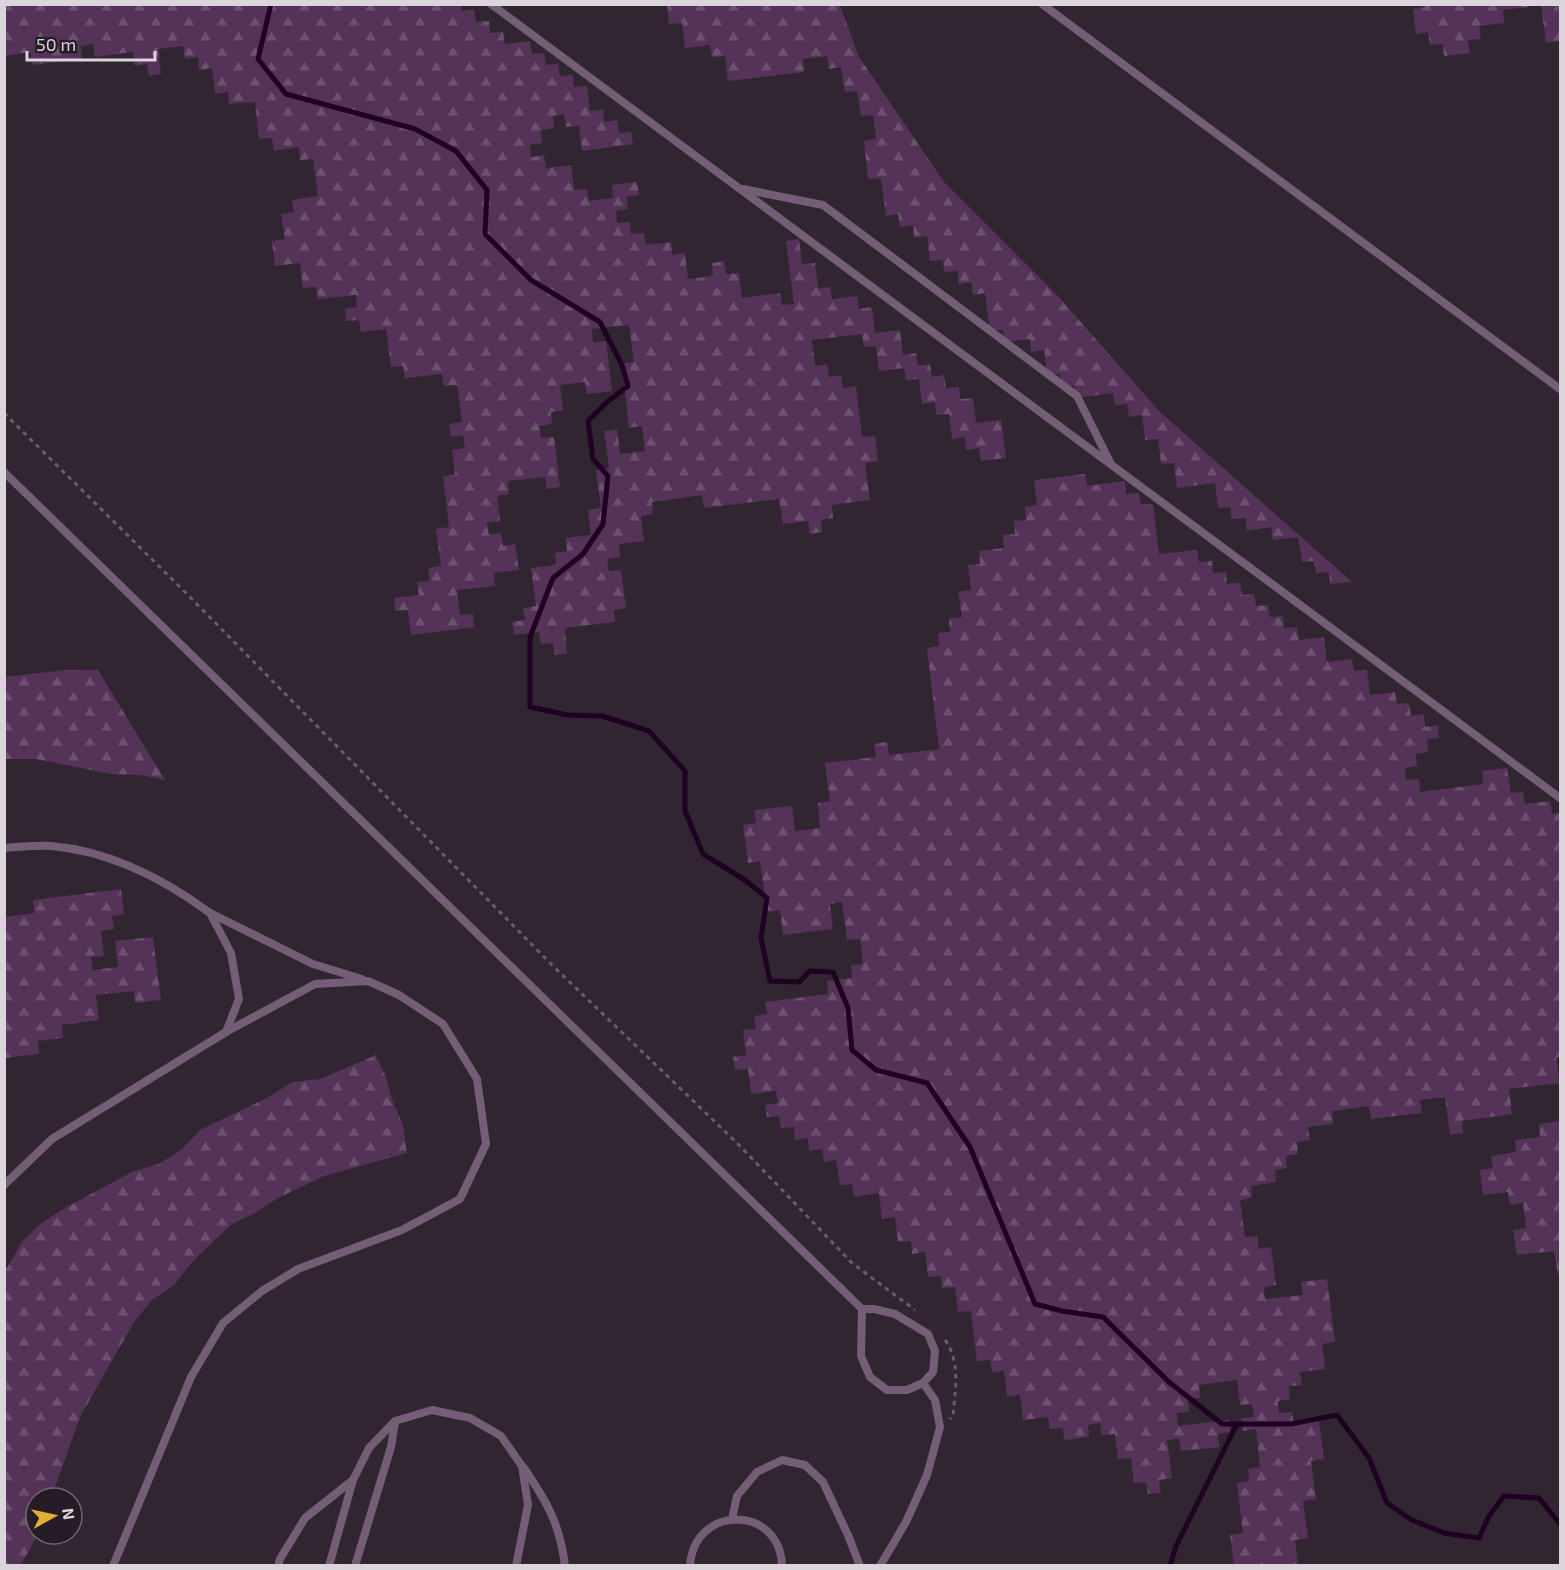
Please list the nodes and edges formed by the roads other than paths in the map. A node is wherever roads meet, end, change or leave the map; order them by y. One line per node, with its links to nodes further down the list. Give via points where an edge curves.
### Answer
1 (491, 4): 3 (lane)
2 (1042, 4): 4 (lane)
3 (738, 188): 5 (lane); 5 (lane, via 823,205 1077,396)
4 (1560, 389)
5 (1112, 465): 7 (lane)
6 (4, 472): 13 (lane)
7 (1560, 798)
8 (4, 848): 9 (lane, via 50,846 95,854 147,873)
9 (210, 913): 10 (lane, via 313,964); 11 (lane, via 231,953 239,999)
10 (368, 981): 11 (lane, via 315,984); 20 (lane, via 399,995 443,1024 477,1079 486,1144 460,1198 402,1230 298,1269 262,1291 223,1323 191,1377)
11 (226, 1032): 12 (lane, via 51,1139)
12 (4, 1185)
13 (862, 1309): 14 (lane, via 895,1314 928,1334 935,1351 933,1372); 14 (lane, via 861,1356 870,1377 887,1390 907,1390)
14 (923, 1383): 28 (lane, via 935,1400 940,1427 927,1476)
15 (395, 1421): 16 (lane, via 432,1410 470,1418 501,1436); 17 (lane, via 369,1448); 23 (lane, via 391,1447)
16 (522, 1466): 24 (lane, via 528,1506); 25 (lane, via 546,1499 562,1541)
17 (353, 1480): 21 (lane, via 305,1518); 22 (lane)
18 (732, 1519): 19 (lane, via 702,1534 691,1553); 26 (lane, via 744,1519 765,1528 779,1547); 27 (lane, via 737,1496 757,1472 782,1460 805,1465 823,1482)
19 (690, 1565)
20 (113, 1566)
21 (278, 1566)
22 (329, 1566)
23 (355, 1566)
24 (516, 1566)
25 (566, 1566)
26 (783, 1566)
27 (860, 1566)
28 (880, 1566)

